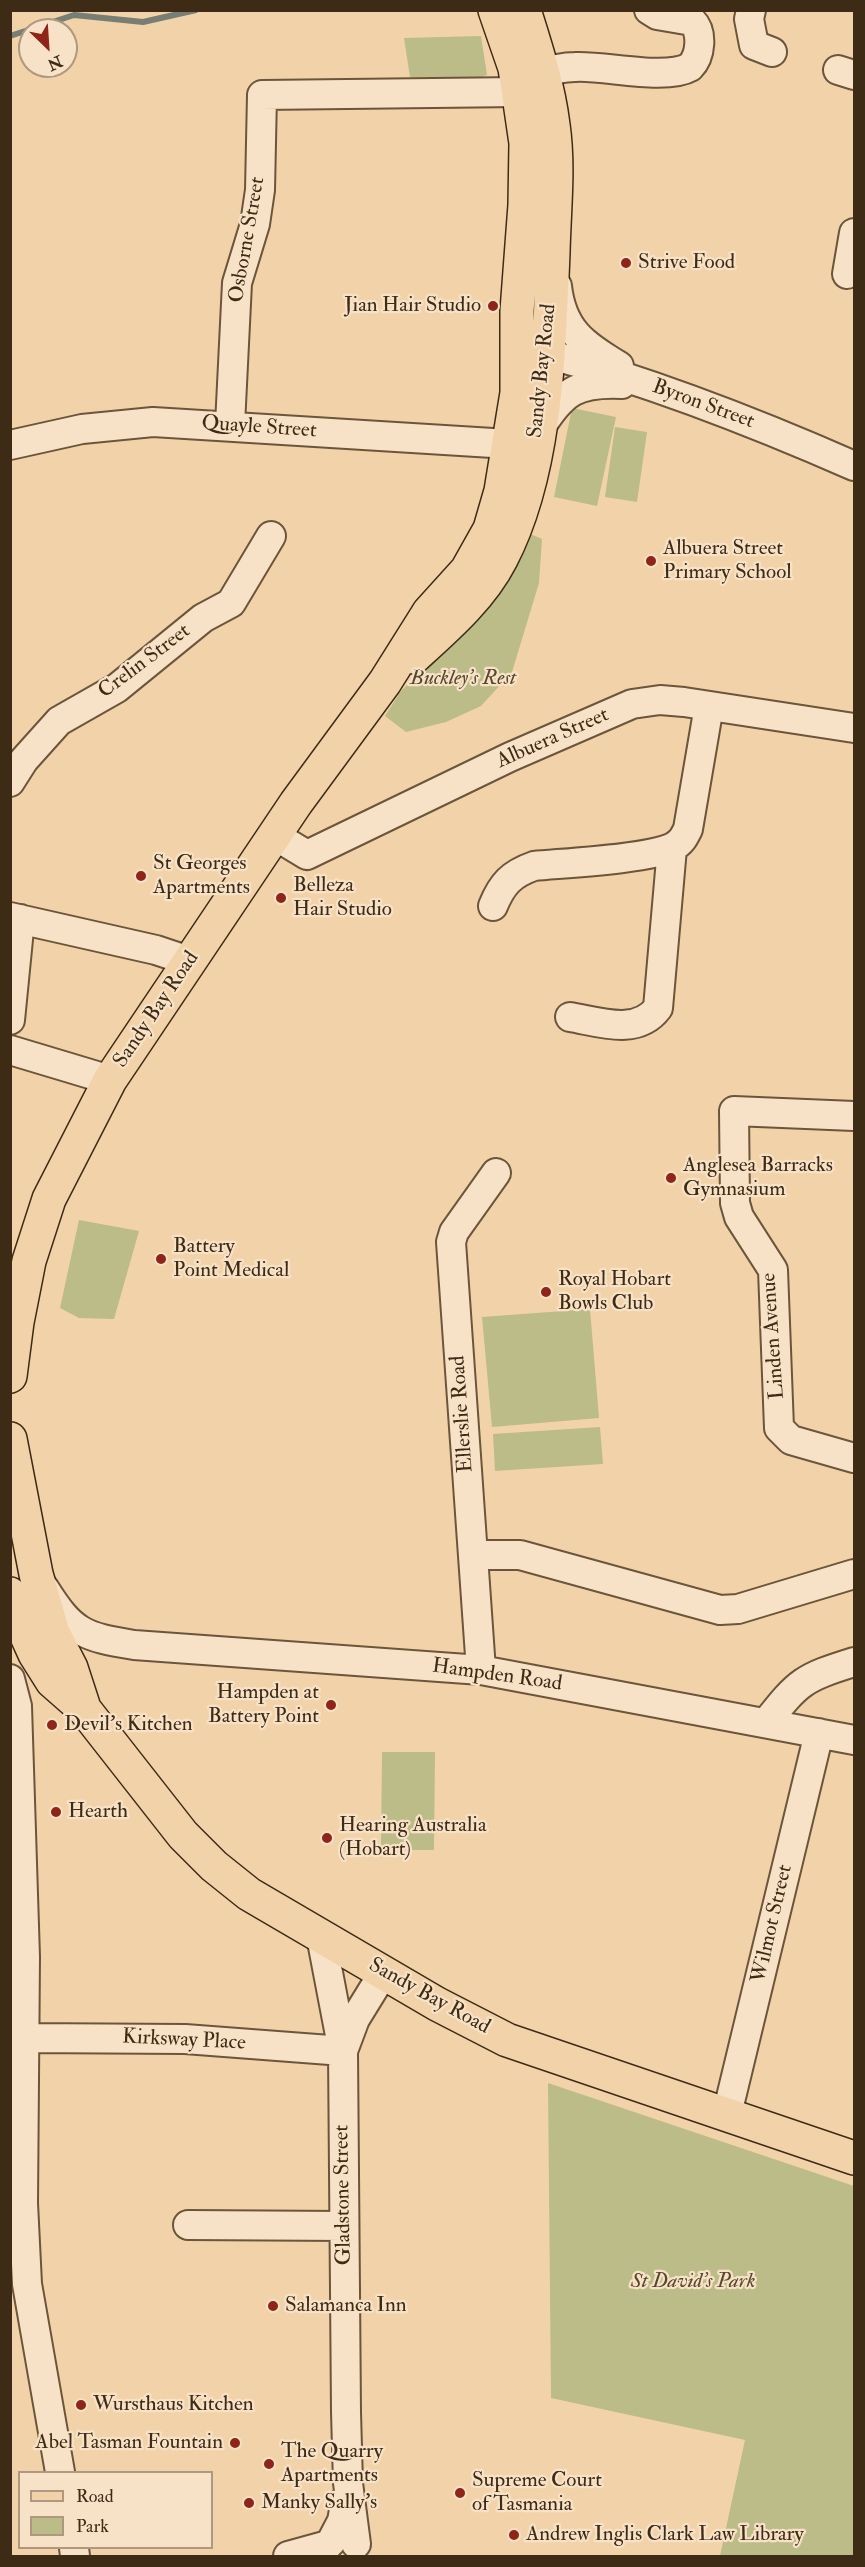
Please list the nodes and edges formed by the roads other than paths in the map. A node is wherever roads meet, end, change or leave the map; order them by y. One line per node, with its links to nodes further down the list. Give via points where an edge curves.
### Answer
1 (495, 10): 6 (main road, Sandy Bay Road, via 515,68)
2 (524, 10): 6 (main road, Sandy Bay Road)
3 (649, 10): 6 (street, via 696,24 699,42 690,67 675,72 576,66)
4 (751, 10): 5 (street, via 754,45)
5 (772, 52)
6 (536, 86): 8 (main road, Sandy Bay Road, via 554,126); 10 (main road, Sandy Bay Road, via 526,143); 13 (street, Osborne Street, via 262,94 255,224 237,283)
7 (855, 233): 9 (street)
8 (553, 252): 11 (main road, Sandy Bay Road); 12 (street, via 558,295 567,326 586,344)
9 (847, 274)
10 (516, 346): 11 (main road); 14 (main road, Sandy Bay Road)
11 (548, 354): 12 (street, Byron Street); 14 (main road, Sandy Bay Road)
12 (649, 384): 14 (street, via 587,384 565,395); 16 (street, Byron Street)
13 (230, 425): 14 (street, Quayle Street); 15 (street, Quayle Street, via 153,422 82,429)
14 (523, 438): 21 (main road, Sandy Bay Road, via 490,529 467,570 429,612 385,682)
15 (10, 445)
16 (855, 466)
17 (271, 537): 20 (street, Crelin Street, via 231,603 203,618 117,688 59,721)
18 (709, 706): 19 (street, Albuera Street); 21 (street, Albuera Street, via 660,700 632,704 510,757 307,855); 22 (street, via 688,829)
19 (855, 728)
20 (10, 782)
21 (274, 835): 25 (main road, Sandy Bay Road)
22 (672, 848): 23 (street, via 518,871 500,889); 26 (street, via 658,1008 642,1023 628,1026)
23 (493, 906)
24 (15, 918): 25 (street); 27 (street)
25 (189, 961): 29 (main road, Sandy Bay Road)
26 (570, 1017)
27 (10, 1020)
28 (10, 1050): 29 (street)
29 (110, 1080): 32 (main road, Sandy Bay Road, via 49,1199 29,1261)
30 (855, 1116): 34 (street, Linden Avenue, via 734,1111 735,1203 739,1217 773,1270 779,1428 791,1440)
31 (496, 1173): 36 (street, Ellerslie Road, via 451,1242)
32 (10, 1376)
33 (10, 1439): 35 (main road, Sandy Bay Road)
34 (855, 1458)
35 (18, 1532): 37 (main road, Sandy Bay Road)
36 (472, 1555): 38 (street, via 520,1555 720,1610 738,1609); 44 (street, Ellerslie Road)
37 (36, 1574): 40 (street, Hampden Road, via 57,1608 79,1630 96,1639); 43 (main road, Sandy Bay Road, via 53,1633)
38 (855, 1574)
39 (10, 1594): 41 (main road, Sandy Bay Road)
40 (134, 1646): 43 (street, Hampden Road, via 84,1651); 44 (street, Hampden Road)
41 (23, 1648): 46 (main road, Sandy Bay Road)
42 (855, 1662): 47 (street, via 812,1675 793,1689)
43 (70, 1668): 46 (main road, Sandy Bay Road)
44 (481, 1670): 47 (street, Hampden Road)
45 (10, 1679): 51 (street, via 17,1706)
46 (85, 1710): 50 (main road, Sandy Bay Road, via 197,1851 249,1894)
47 (766, 1723): 48 (street, Hampden Road)
48 (819, 1733): 49 (street, Hampden Road); 55 (street, Wilmot Street)
49 (855, 1740)
50 (321, 1936): 52 (main road, Sandy Bay Road); 54 (street, Gladstone Street)
51 (18, 1957): 53 (street)
52 (384, 1972): 54 (street, Gladstone Street, via 354,2019); 55 (main road, Sandy Bay Road, via 507,2040)
53 (25, 2038): 54 (street, Kirksway Place, via 185,2039); 59 (street, via 23,2203 27,2284)
54 (343, 2051): 58 (street, Gladstone Street)
55 (727, 2114): 56 (main road, Sandy Bay Road)
56 (855, 2158)
57 (188, 2224): 58 (street, via 261,2220)
58 (344, 2226): 60 (street, Gladstone Street, via 348,2482 342,2521)
59 (60, 2471)
60 (348, 2550): 61 (street)
61 (288, 2556)

